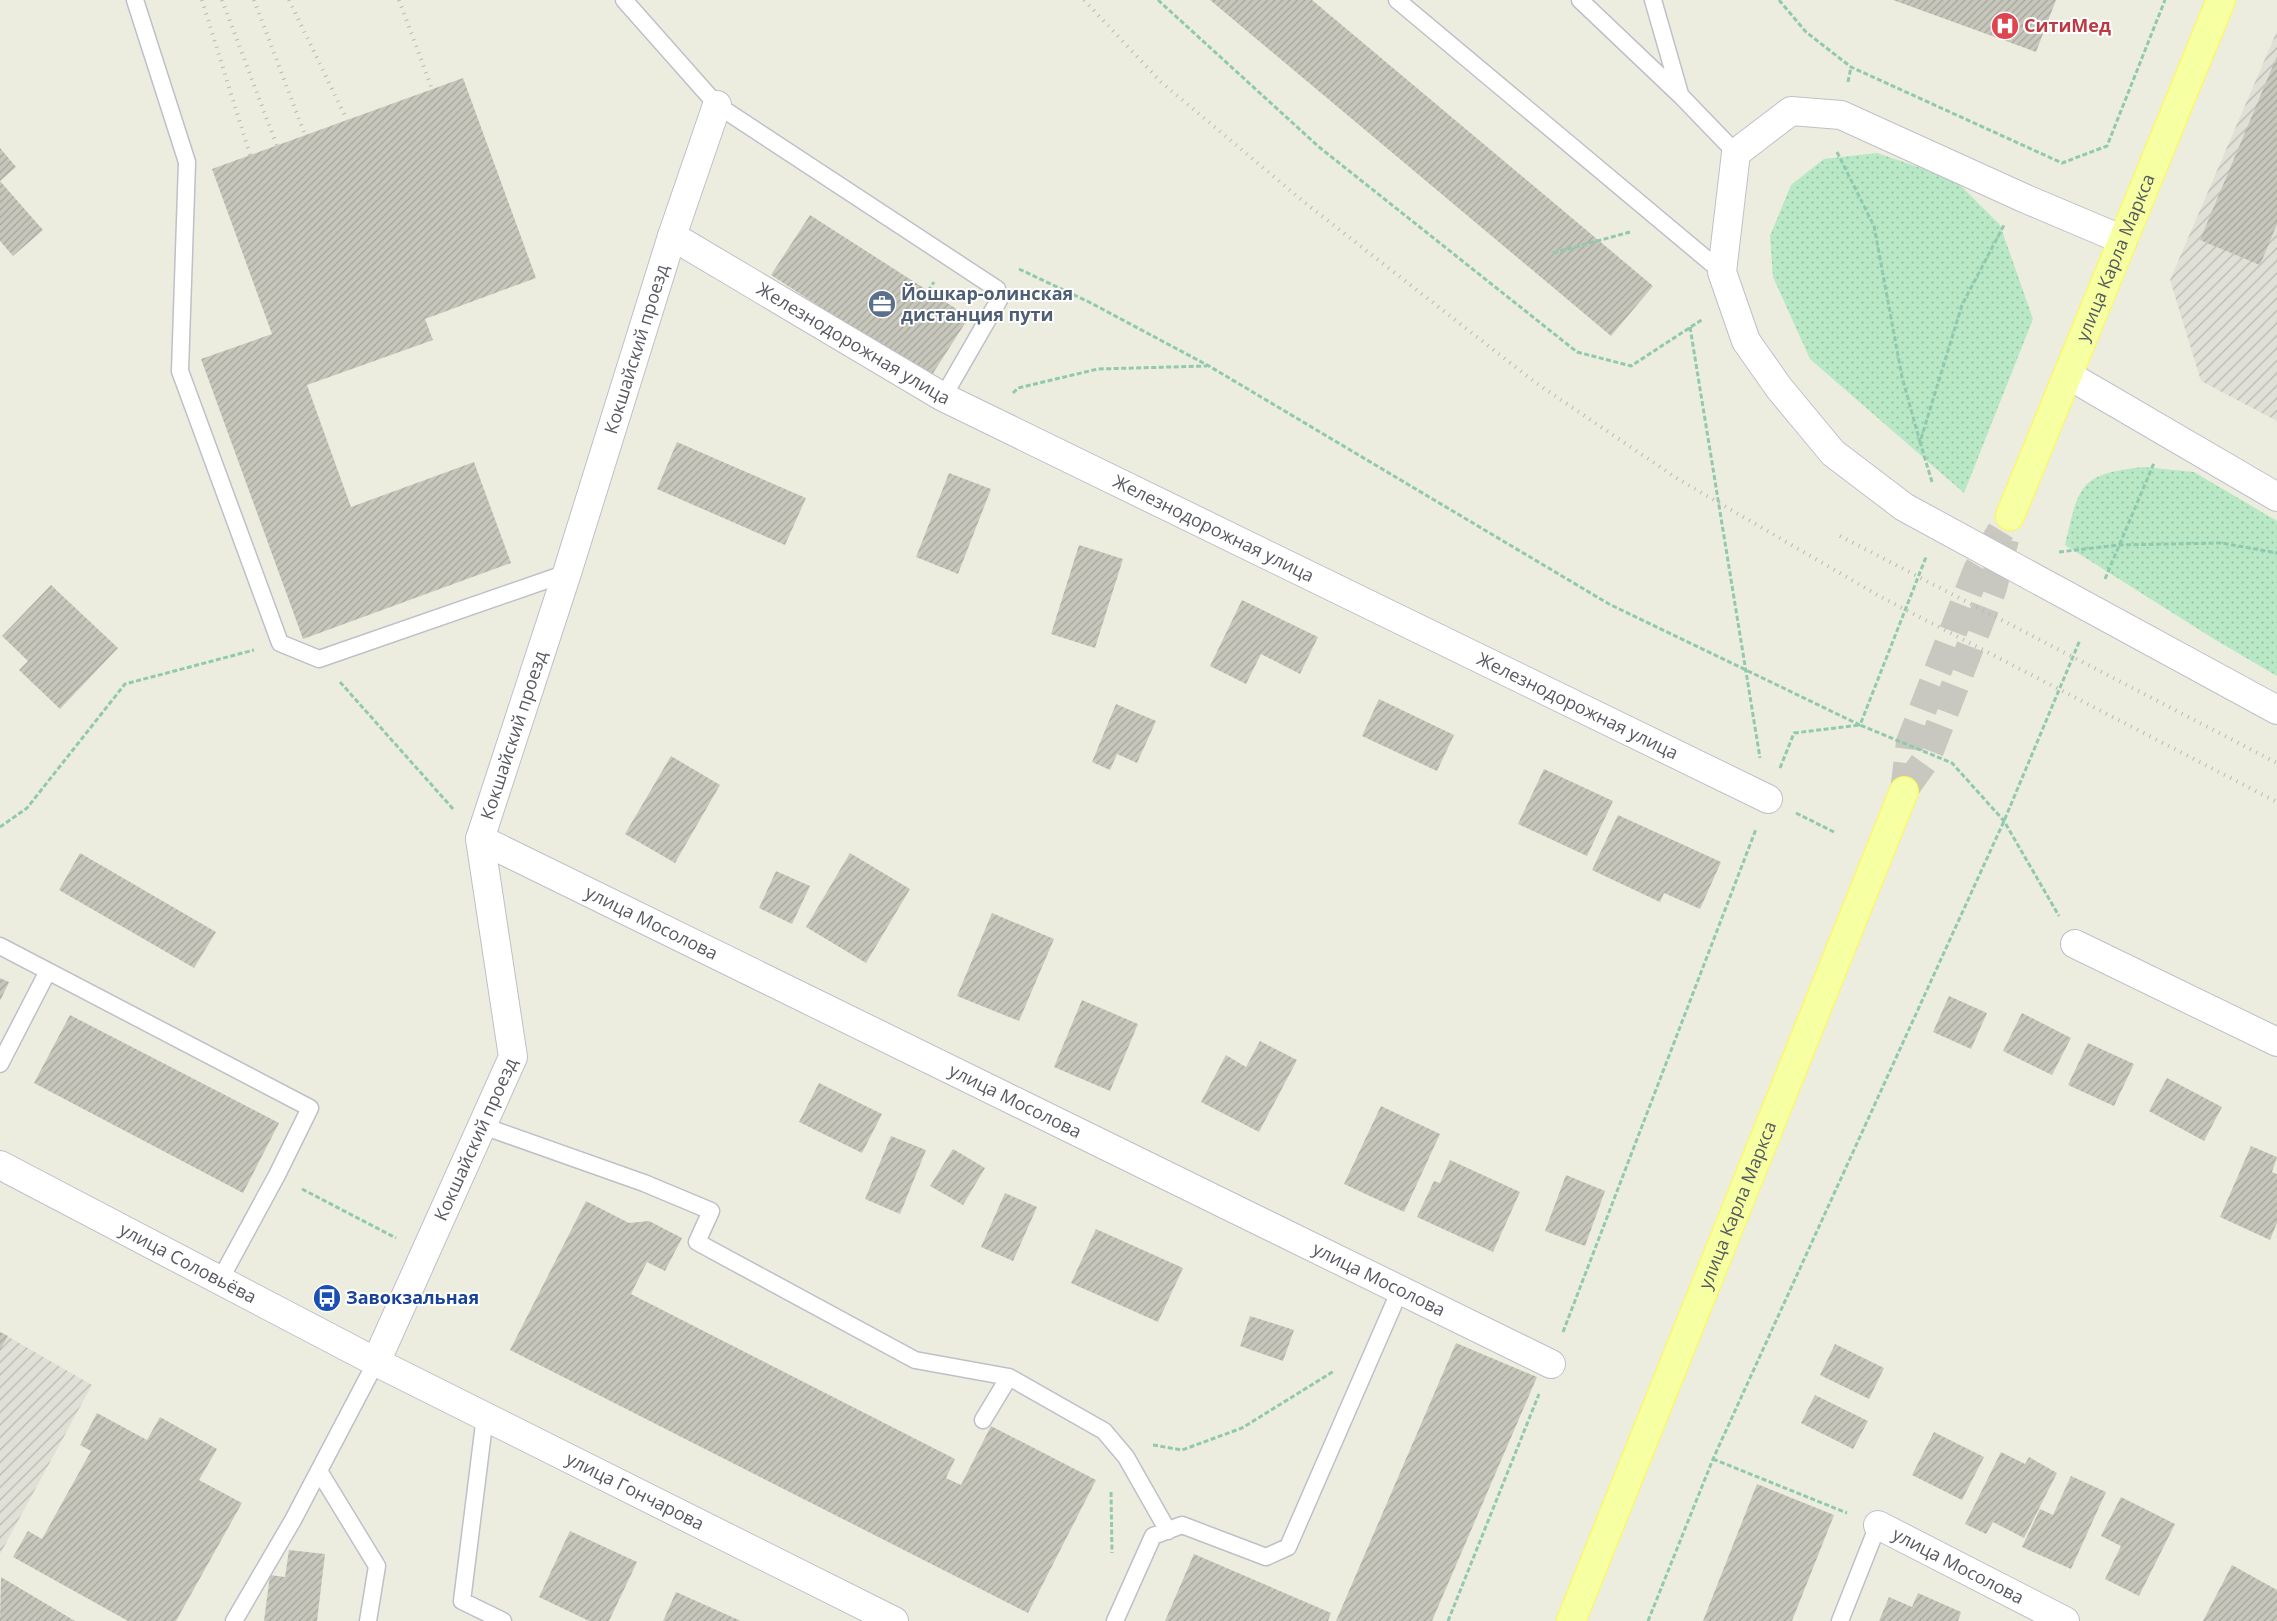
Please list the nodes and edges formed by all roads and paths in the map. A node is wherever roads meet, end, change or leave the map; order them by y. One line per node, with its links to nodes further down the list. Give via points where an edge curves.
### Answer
1 (135, 0): 38 (lane, via 187,162 180,371)
2 (624, 0): 12 (lane)
3 (1158, 0): 23 (path, via 1319,147 1577,352 1630,366)
4 (1398, 0): 16 (lane)
5 (1580, 0): 11 (lane)
6 (1653, 0): 11 (lane)
7 (1779, 0): 10 (path, via 1806,32)
8 (2165, 0): 10 (path, via 2108,146 2062,163)
9 (2221, 0): 18 (main road, улица Карла Маркса)
10 (1851, 67): 13 (path)
11 (1681, 96): 14 (lane)
12 (717, 105): 17 (street, Кокшайский проезд); 26 (lane, via 997,289 1000,300)
13 (1841, 115): 14 (street, via 1791,111); 18 (street); 28 (path, via 1835,148 1874,226 1902,377)
14 (1736, 154): 21 (street)
15 (2006, 220): 28 (path, via 1962,305)
16 (1663, 223): 19 (path); 21 (lane)
17 (672, 236): 26 (street, Железнодорожная улица); 35 (street, Кокшайский проезд)
18 (2122, 240): 25 (main road, улица Карла Маркса)
19 (1553, 252)
20 (1012, 266): 24 (path, via 1090,302)
21 (1722, 272): 22 (street)
22 (1732, 302): 23 (path); 32 (street, via 1746,342 1833,453 1904,507)
23 (1690, 328): 40 (path)
24 (1209, 366): 27 (path, via 1098,369 1018,388); 40 (path, via 1609,604)
25 (2068, 374): 30 (street); 31 (main road, улица Карла Маркса)
26 (943, 397): 27 (street, Железнодорожная улица)
27 (988, 418): 44 (street, Железнодорожная улица)
28 (1920, 442): 29 (path)
29 (1934, 488)
30 (2277, 497)
31 (2010, 516)
32 (1938, 526): 40 (path, via 1860,725); 41 (street)
33 (2277, 553): 34 (path, via 2204,543 2119,545 2056,552)
34 (2064, 557)
35 (567, 573): 39 (lane); 47 (street, Кокшайский проезд)
36 (2097, 575): 37 (path)
37 (2105, 580)
38 (280, 643): 39 (lane); 45 (path, via 125,684 27,808)
39 (319, 659): 47 (path)
40 (1745, 670): 44 (path)
41 (2277, 710)
42 (1794, 733): 44 (path)
43 (1904, 791): 78 (main road, улица Карла Маркса)
44 (1768, 799): 46 (path); 61 (path)
45 (0, 827)
46 (1834, 832)
47 (480, 840): 53 (street, Кокшайский проезд, via 513,1057); 58 (street, улица Мосолова)
48 (2074, 944): 51 (street); 66 (path, via 2004,821)
49 (0, 946): 50 (lane)
50 (48, 971): 52 (lane); 55 (lane, via 310,1108)
51 (2277, 1042)
52 (0, 1064)
53 (482, 1126): 56 (street, Кокшайский проезд); 62 (lane, via 644,1183 711,1211 697,1242 915,1360)
54 (0, 1166): 57 (street, улица Соловьёва)
55 (277, 1176): 56 (path); 57 (lane)
56 (425, 1254): 60 (street, Кокшайский проезд)
57 (220, 1280): 60 (street, улица Соловьёва)
58 (1400, 1290): 59 (lane); 61 (street, улица Мосолова)
59 (1377, 1344): 65 (path, via 1242,1428 1182,1450); 69 (lane, via 1288,1547 1266,1557 1182,1526)
60 (376, 1362): 63 (street, улица Гончарова); 67 (lane)
61 (1551, 1364): 77 (path)
62 (1009, 1377): 64 (lane); 65 (lane, via 1104,1431)
63 (485, 1416): 71 (street, улица Гончарова); 74 (lane, via 462,1601)
64 (983, 1420)
65 (1110, 1438): 69 (lane, via 1126,1457); 70 (path)
66 (1714, 1459): 68 (path); 79 (path)
67 (319, 1471): 72 (lane); 73 (lane, via 377,1566)
68 (1878, 1526): 80 (lane); 81 (street, улица Мосолова)
69 (1168, 1530): 76 (lane, via 1153,1536)
70 (1112, 1554)
71 (866, 1614): 75 (street, улица Гончарова)
72 (234, 1621)
73 (368, 1621)
74 (503, 1621)
75 (894, 1621)
76 (1115, 1621)
77 (1448, 1621)
78 (1571, 1621)
79 (1648, 1621)
80 (1840, 1621)
81 (2065, 1621)

